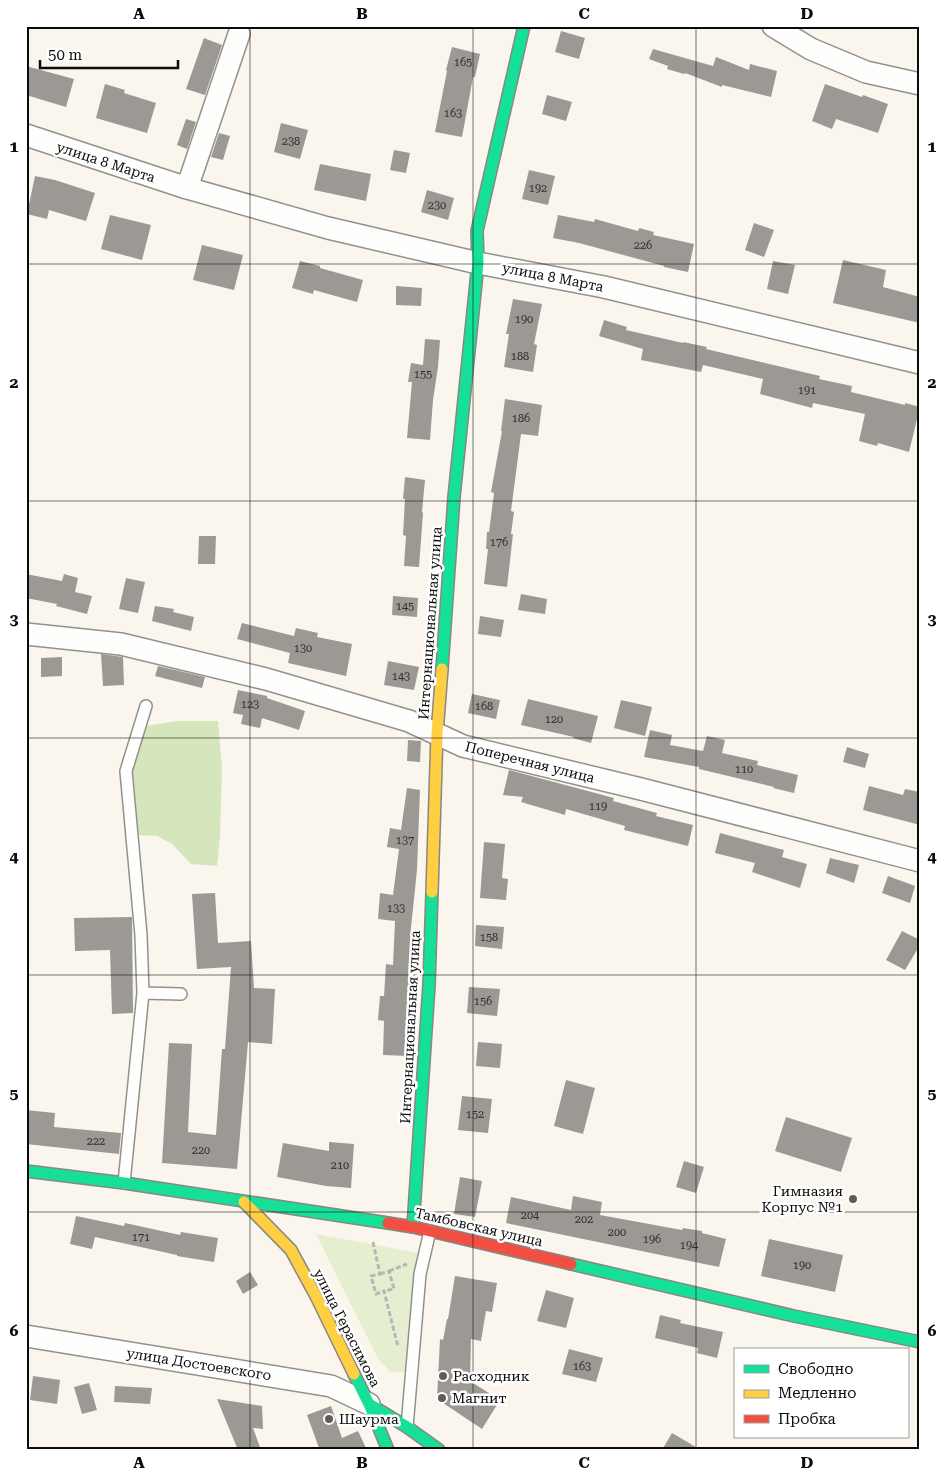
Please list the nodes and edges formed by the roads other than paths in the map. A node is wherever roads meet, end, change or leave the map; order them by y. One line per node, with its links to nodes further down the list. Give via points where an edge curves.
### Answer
1 (524, 26): 7 (main road, Интернациональная улица, via 477,231)
2 (773, 26): 4 (street, via 811,49 866,72)
3 (239, 34): 6 (street)
4 (920, 84)
5 (26, 135): 6 (street, улица 8 Марта)
6 (186, 188): 7 (street, улица 8 Марта, via 328,228)
7 (478, 263): 8 (street, улица 8 Марта, via 604,287); 11 (main road, Интернациональная улица, via 454,497)
8 (920, 364)
9 (26, 634): 11 (street, Поперечная улица, via 121,644 256,676 409,721)
10 (146, 706): 13 (lane, via 126,770)
11 (437, 733): 12 (street, Поперечная улица, via 464,746); 18 (main road, Интернациональная улица, via 429,985)
12 (920, 861)
13 (143, 992): 14 (lane); 16 (lane)
14 (181, 994)
15 (26, 1171): 16 (main road, Тамбовская улица)
16 (124, 1183): 17 (main road, Тамбовская улица)
17 (244, 1202): 18 (main road, Тамбовская улица); 22 (main road, улица Герасимова, via 291,1250)
18 (413, 1227): 19 (main road, Тамбовская улица)
19 (430, 1231): 21 (main road, Тамбовская улица); 23 (lane, via 420,1274)
20 (26, 1336): 22 (street, улица Достоевского, via 331,1386)
21 (920, 1342)
22 (369, 1404): 23 (main road, улица Герасимова); 24 (main road)
23 (407, 1428): 25 (main road, улица Герасимова)
24 (388, 1450)
25 (440, 1450)

